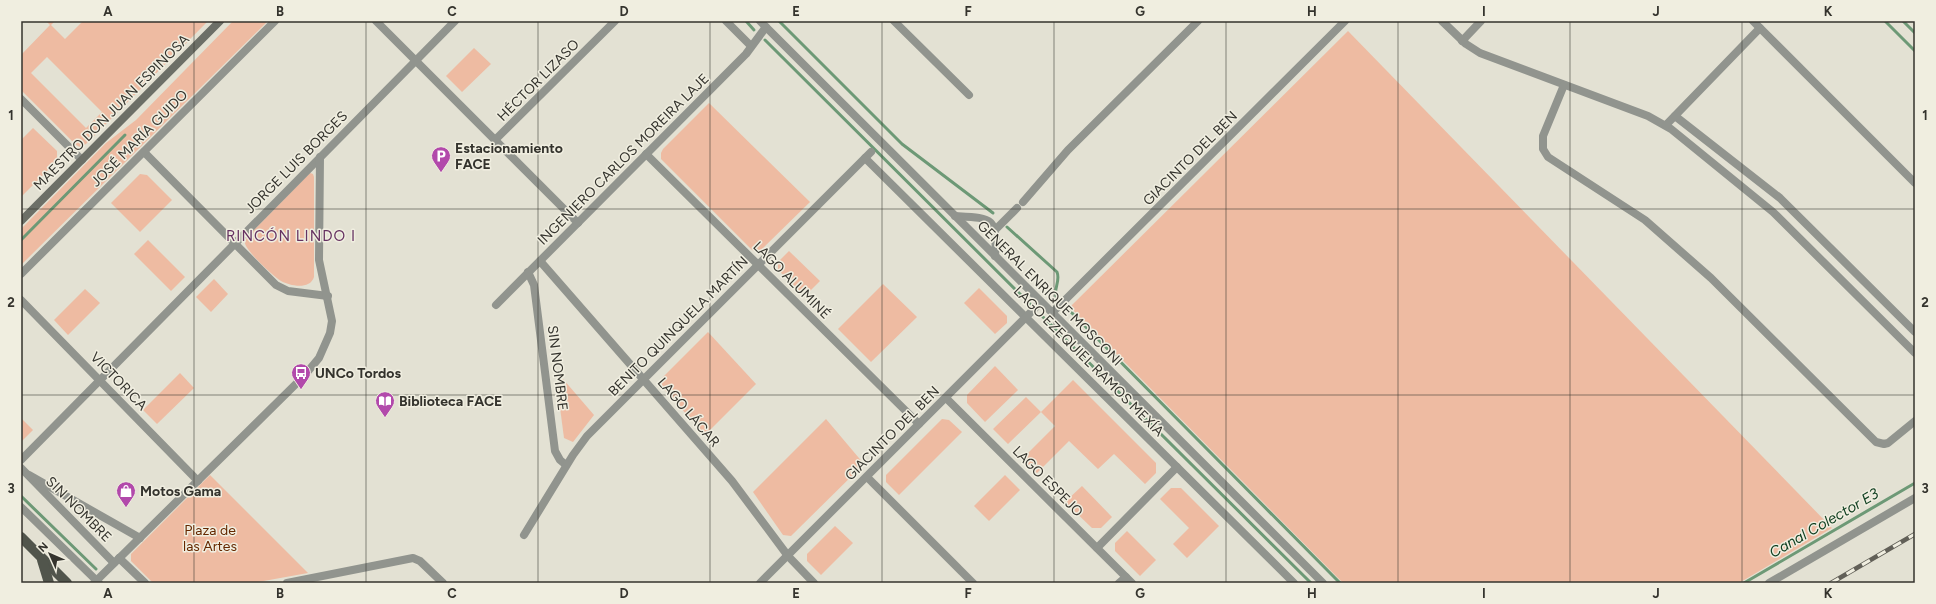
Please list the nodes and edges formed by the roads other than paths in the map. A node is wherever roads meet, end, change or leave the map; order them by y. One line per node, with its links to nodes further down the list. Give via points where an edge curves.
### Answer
1 (220, 21): 29 (main road, MAESTRO DON JUAN ESPINOSA)
2 (275, 21): 25 (street, JOSÉ MARÍA GUIDO)
3 (376, 21): 18 (street)
4 (455, 21): 18 (street, JORGE LUIS BORGES)
5 (615, 21): 24 (street, HÉCTOR LIZASO)
6 (726, 21): 17 (street)
7 (760, 21): 14 (street, GENERAL ENRIQUE MOSCONI)
8 (894, 21): 20 (street)
9 (1198, 21): 34 (street, via 1068,150)
10 (1346, 21): 45 (street, GIACINTO DEL BEN)
11 (1442, 21): 16 (street)
12 (1482, 21): 16 (street)
13 (1753, 21): 15 (street)
14 (766, 27): 17 (street, INGENIERO CARLOS MOREIRA LAJE); 31 (street, GENERAL ENRIQUE MOSCONI)
15 (1760, 28): 22 (street); 30 (street)
16 (1462, 41): 19 (street, via 1480,54)
17 (752, 46): 26 (street, INGENIERO CARLOS MOREIRA LAJE)
18 (415, 60): 24 (street); 28 (street, JORGE LUIS BORGES)
19 (1564, 85): 23 (street); 52 (street, via 1543,136 1543,149 1548,157 1648,222 1711,278 1876,442 1888,443)
20 (969, 95)
21 (21, 99): 29 (street)
22 (1675, 116): 23 (street); 47 (street, via 1780,198)
23 (1666, 125): 48 (street, via 1777,215)
24 (495, 140): 33 (street)
25 (144, 152): 35 (street); 40 (street, JOSÉ MARÍA GUIDO)
26 (646, 154): 33 (street, INGENIERO CARLOS MOREIRA LAJE); 38 (street, LAGO ALUMINÉ)
27 (868, 155): 38 (street, BENITO QUINQUELA MARTÍN); 46 (street, LAGO EZEQUIEL RAMOS MEXÍA)
28 (320, 156): 35 (street, JORGE LUIS BORGES); 41 (street, via 319,260)
29 (82, 160): 32 (main road, MAESTRO DON JUAN ESPINOSA)
30 (1915, 183)
31 (955, 216): 34 (street, via 985,219); 36 (street, GENERAL ENRIQUE MOSCONI)
32 (21, 221)
33 (578, 223): 37 (street, INGENIERO CARLOS MOREIRA LAJE)
34 (996, 230): 36 (street)
35 (234, 243): 41 (street, via 282,288); 50 (street, JORGE LUIS BORGES)
36 (995, 256): 43 (street, GENERAL ENRIQUE MOSCONI)
37 (540, 261): 39 (street, INGENIERO CARLOS MOREIRA LAJE); 49 (street, LAGO LÁCAR)
38 (758, 265): 49 (street, BENITO QUINQUELA MARTÍN); 53 (street, LAGO ALUMINÉ)
39 (528, 272): 44 (street, INGENIERO CARLOS MOREIRA LAJE); 55 (street, SIN NOMBRE, via 534,285 555,451)
40 (21, 274)
41 (328, 296): 59 (street, via 332,325 316,363)
42 (21, 300): 50 (street, VICTORICA)
43 (1041, 302): 45 (street, GENERAL ENRIQUE MOSCONI); 46 (street, GIACINTO DEL BEN)
44 (496, 306)
45 (1052, 313): 82 (street, GENERAL ENRIQUE MOSCONI)
46 (1026, 318): 51 (street, GIACINTO DEL BEN); 56 (street, LAGO EZEQUIEL RAMOS MEXÍA)
47 (1915, 332)
48 (1915, 353)
49 (643, 379): 55 (street, BENITO QUINQUELA MARTÍN, via 587,436); 67 (street, LAGO LÁCAR, via 732,481)
50 (99, 380): 54 (street, JORGE LUIS BORGES); 59 (street, VICTORICA)
51 (946, 398): 53 (street, GIACINTO DEL BEN); 65 (street, LAGO ESPEJO)
52 (1915, 421)
53 (919, 424): 58 (street, GIACINTO DEL BEN)
54 (21, 460)
55 (566, 465): 62 (street, BENITO QUINQUELA MARTÍN)
56 (1178, 467): 65 (street); 81 (street, LAGO EZEQUIEL RAMOS MEXÍA)
57 (24, 471): 64 (street, SIN NOMBRE); 68 (street, SIN NOMBRE, via 44,493)
58 (867, 477): 67 (street, GIACINTO DEL BEN); 78 (street)
59 (198, 480): 64 (street)
60 (1915, 498): 83 (street)
61 (21, 507): 70 (street)
62 (524, 535)
63 (21, 537): 66 (main road)
64 (140, 538): 68 (street)
65 (1097, 548): 69 (street, LAGO ESPEJO)
66 (39, 555): 71 (main road); 72 (main road)
67 (788, 556): 76 (street, GIACINTO DEL BEN); 77 (street, LAGO LÁCAR)
68 (117, 560): 70 (street); 73 (street, SIN NOMBRE)
69 (1126, 577): 79 (street); 80 (street, LAGO ESPEJO)
70 (96, 582)
71 (49, 583)
72 (67, 583)
73 (144, 583)
74 (287, 583): 75 (street, via 410,558 418,559)
75 (443, 583)
76 (760, 583)
77 (814, 583)
78 (973, 583)
79 (1119, 583)
80 (1132, 583)
81 (1294, 583)
82 (1323, 583)
83 (1770, 583)

